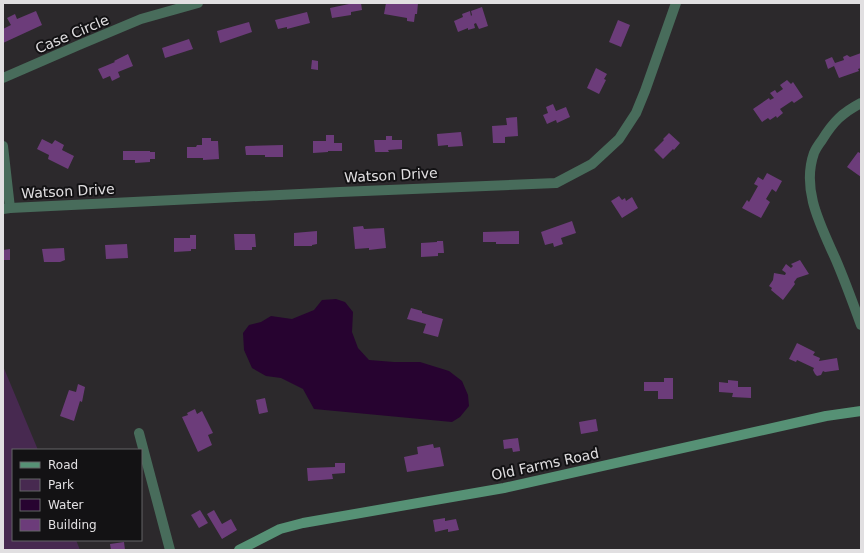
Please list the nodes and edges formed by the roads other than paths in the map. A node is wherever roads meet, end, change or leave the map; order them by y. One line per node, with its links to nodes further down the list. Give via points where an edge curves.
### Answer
1 (198, 3): 3 (street, Case Circle, via 141,20)
2 (676, 3): 6 (street, Watson Drive, via 646,91 620,139 592,164 556,183)
3 (3, 78)
4 (861, 103): 7 (street, via 838,118 814,151 809,184 814,207)
5 (3, 146): 6 (street)
6 (7, 208)
7 (861, 325)
8 (861, 411): 11 (street, Old Farms Road, via 826,416 504,488 302,523 280,529)
9 (139, 433): 10 (street)
10 (170, 550)
11 (239, 550)

